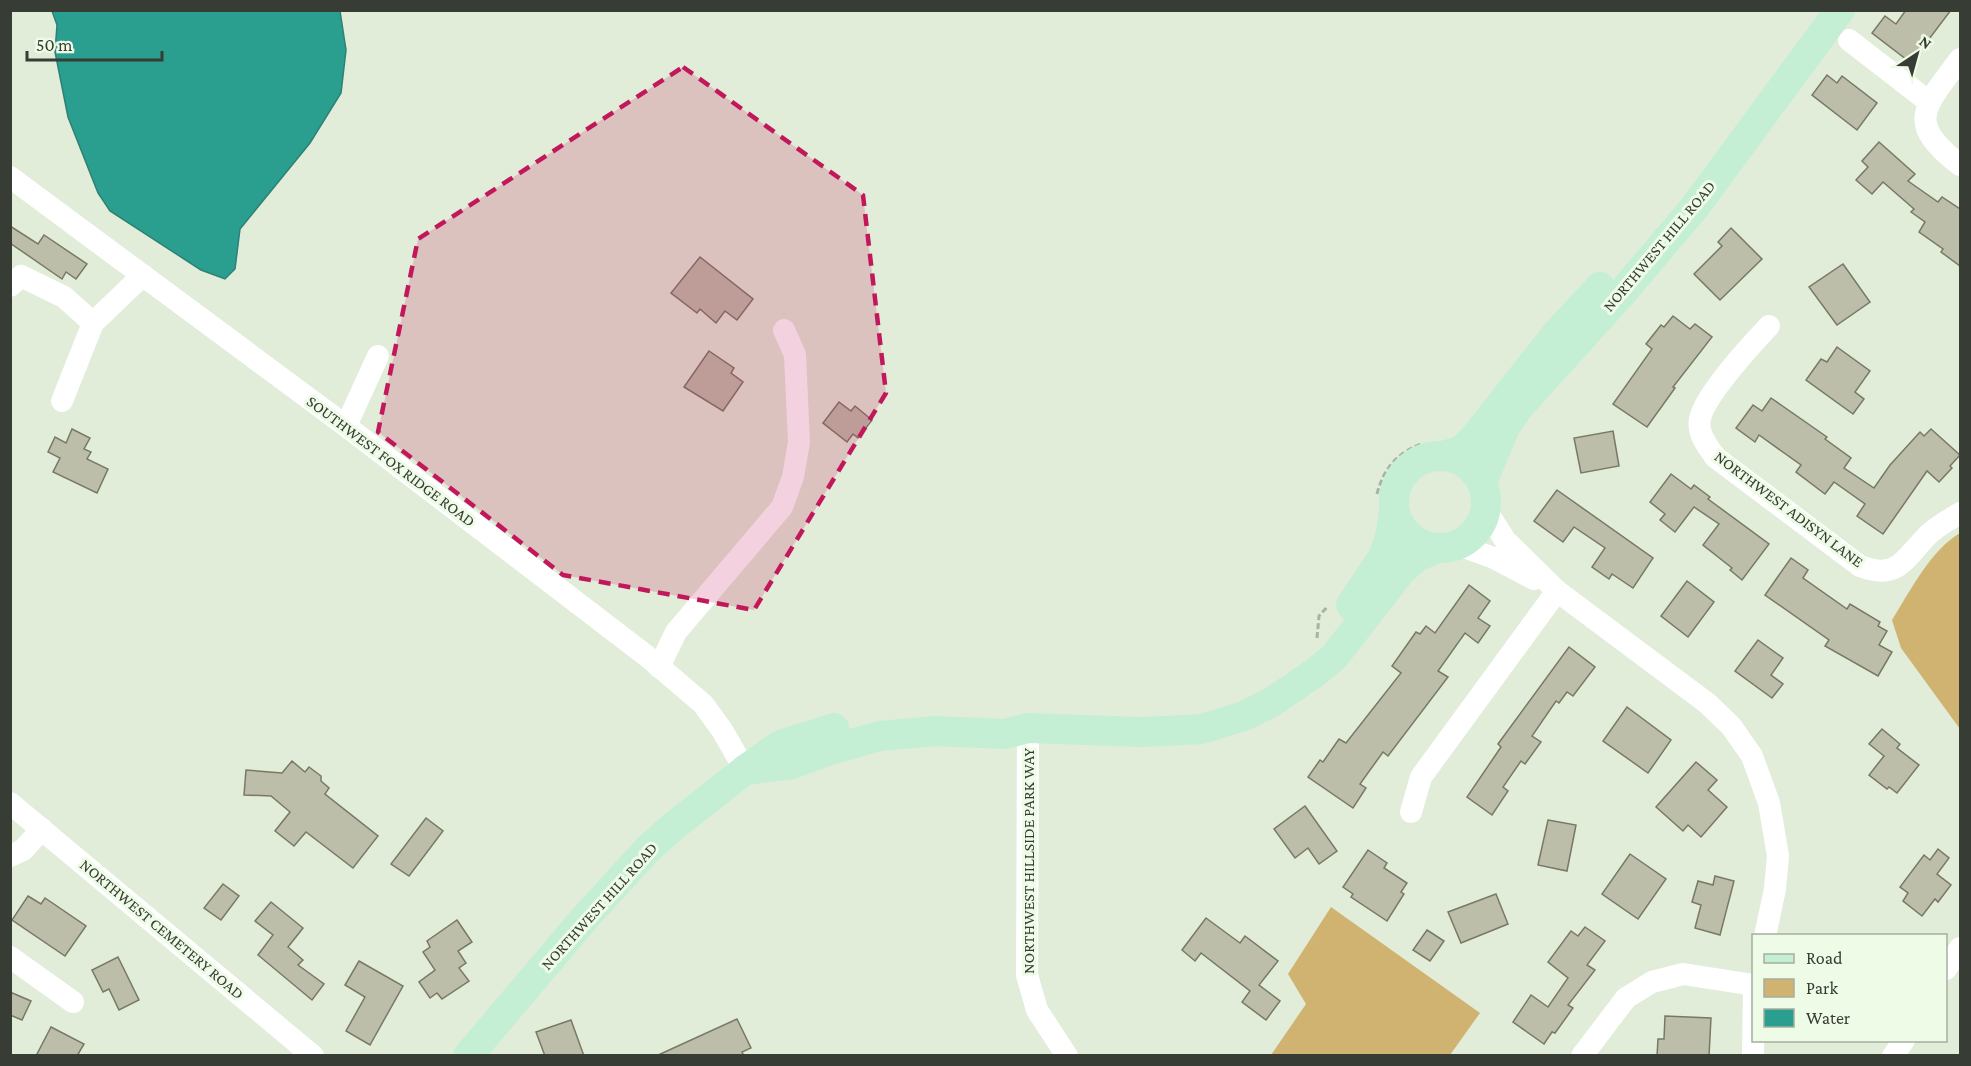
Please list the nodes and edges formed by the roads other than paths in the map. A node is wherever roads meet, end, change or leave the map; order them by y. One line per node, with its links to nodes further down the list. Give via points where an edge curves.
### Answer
1 (1816, 10): 16 (main road, NORTHWEST HILL ROAD, via 1678,197 1557,333 1475,437 1461,451)
2 (1840, 10): 17 (main road, NORTHWEST HILL ROAD, via 1694,208 1518,408 1505,427)
3 (1849, 40): 5 (street)
4 (1960, 59): 5 (street)
5 (1929, 102): 6 (street, via 1924,120 1931,138)
6 (1960, 165)
7 (10, 177): 8 (street, SOUTHWEST FOX RIDGE ROAD)
8 (143, 275): 10 (street); 15 (street, SOUTHWEST FOX RIDGE ROAD)
9 (10, 286): 10 (street, via 21,276 64,297)
10 (93, 323): 14 (street)
11 (1769, 326): 19 (street, NORTHWEST ADISYN LANE, via 1704,406 1701,437 1715,457 1860,566 1874,571 1892,569 1906,561 1926,536)
12 (784, 330): 22 (street, via 795,355 798,442 793,477 782,507 676,632)
13 (378, 356): 15 (street)
14 (62, 400)
15 (346, 426): 22 (street, SOUTHWEST FOX RIDGE ROAD)
16 (1435, 449): 17 (main road, via 1475,472); 18 (main road, via 1404,472)
17 (1484, 496): 20 (main road, via 1480,524 1471,536); 21 (street, via 1505,540)
18 (1385, 505): 20 (main road, via 1408,537 1421,545); 24 (main road, via 1390,537 1383,557 1353,604 1317,645 1263,686)
19 (1960, 513)
20 (1447, 547): 21 (street, via 1494,558); 24 (main road, via 1417,556 1334,657 1285,694 1244,716 1202,729)
21 (1557, 591): 27 (street, via 1421,777); 30 (street, via 1707,703 1731,726 1752,756 1769,802 1778,856)
22 (659, 667): 25 (street, SOUTHWEST FOX RIDGE ROAD, via 703,704)
23 (1028, 728): 24 (main road); 25 (main road, via 1005,734 935,731 880,736 792,764); 39 (street, NORTHWEST HILLSIDE PARK WAY, via 1027,975 1037,1010)
24 (1143, 732)
25 (745, 770): 38 (main road, NORTHWEST HILL ROAD, via 647,850)
26 (10, 803): 28 (street, NORTHWEST CEMETERY ROAD)
27 (1411, 812)
28 (42, 829): 29 (street, via 23,850); 37 (street, NORTHWEST CEMETERY ROAD)
29 (10, 856)
30 (1765, 934)
31 (1960, 948): 33 (street)
32 (10, 957): 35 (street)
33 (1947, 968)
34 (1752, 986): 40 (street, via 1683,974 1652,982 1626,998)
35 (73, 1002)
36 (1903, 1042): 41 (street)
37 (313, 1056)
38 (468, 1056)
39 (1066, 1056)
40 (1582, 1056)
41 (1893, 1056)

